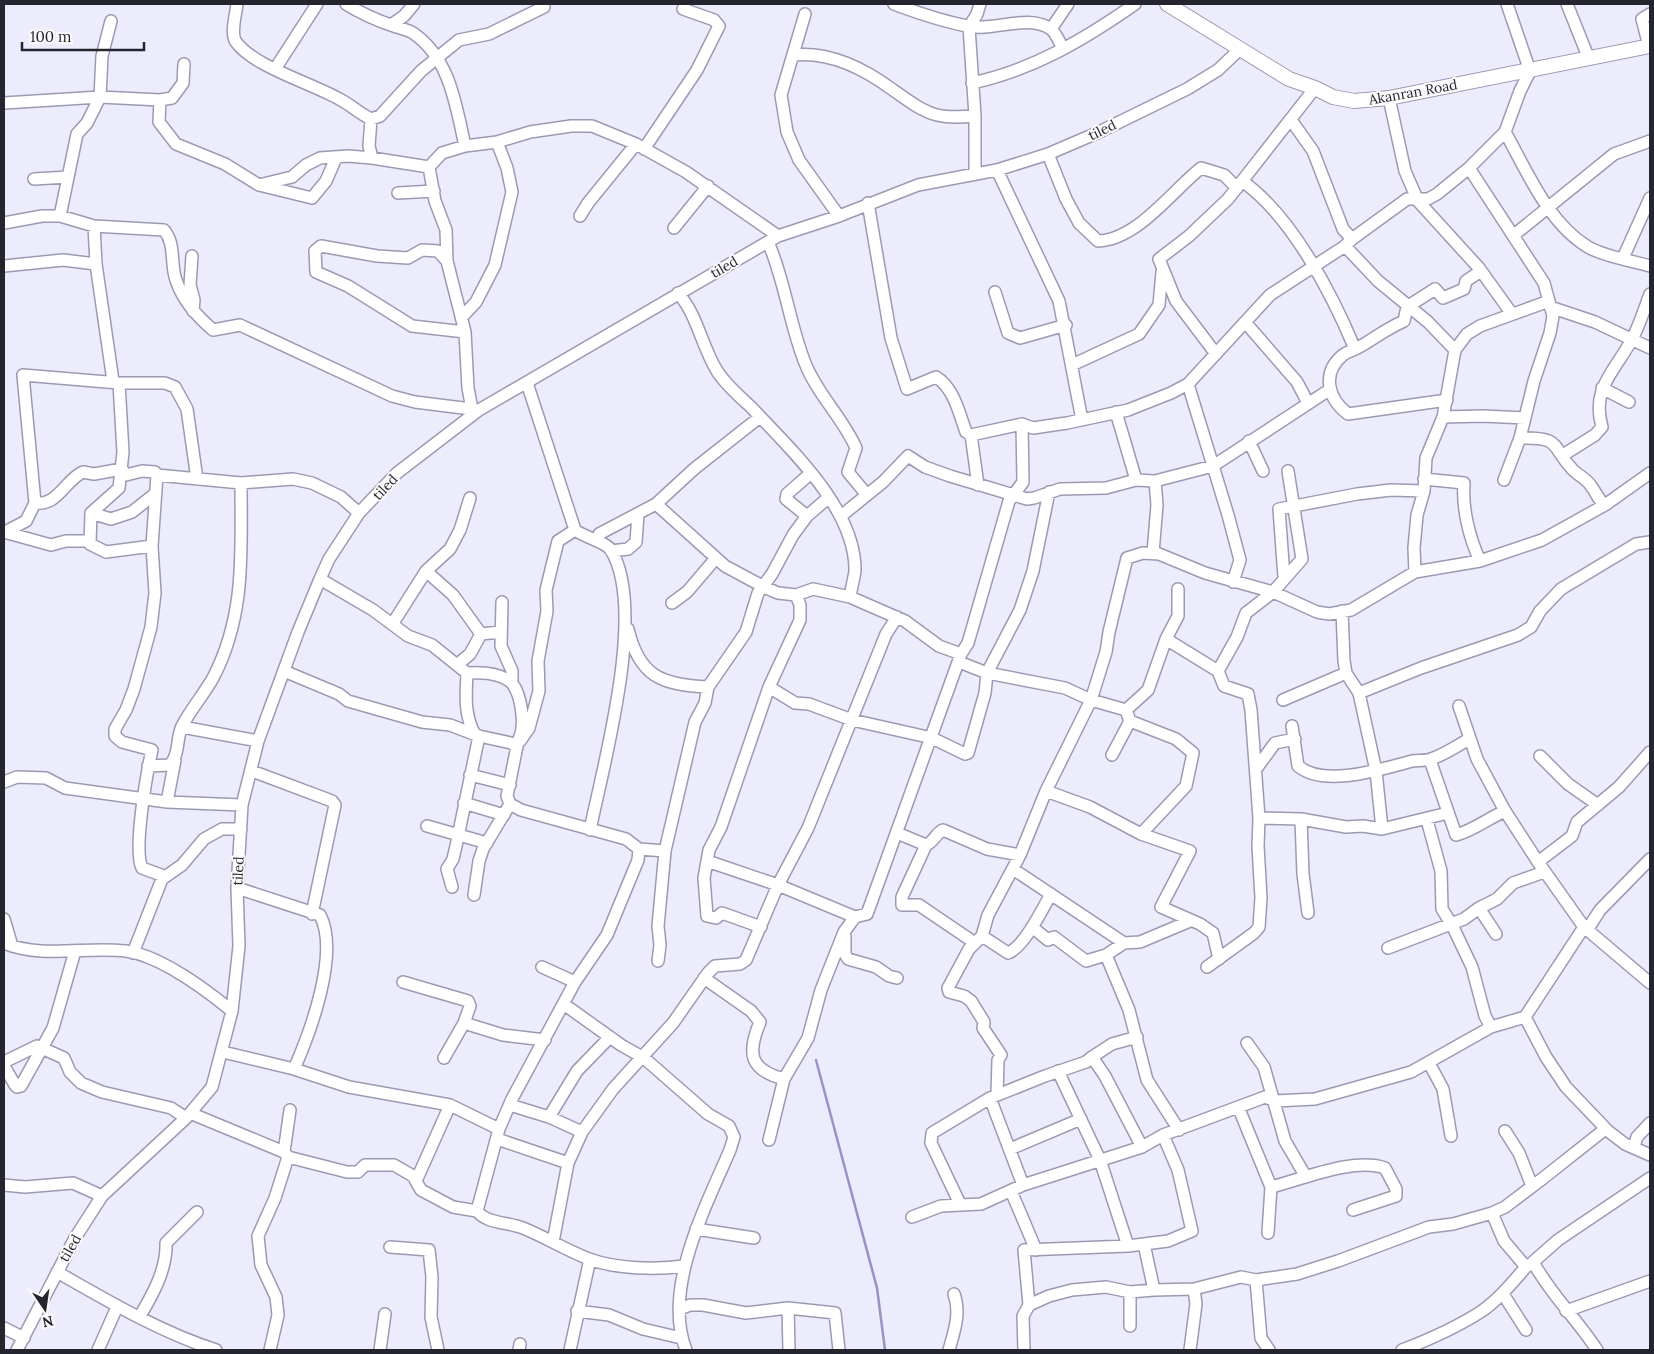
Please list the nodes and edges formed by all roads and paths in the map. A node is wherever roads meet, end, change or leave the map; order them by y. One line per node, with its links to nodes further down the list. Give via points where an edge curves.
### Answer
1 (237, 4): 28 (street, via 235,41 248,53)
2 (317, 4): 28 (street)
3 (346, 4): 12 (street)
4 (414, 4): 18 (street)
5 (894, 4): 19 (street)
6 (980, 4): 19 (street)
7 (1068, 4): 20 (street)
8 (1135, 4): 22 (street)
9 (1167, 4): 23 (main road, Akanran Road)
10 (1507, 4): 29 (street)
11 (1567, 4): 26 (street)
12 (365, 7): 18 (street)
13 (544, 7): 25 (street, via 489,34 460,40)
14 (683, 9): 43 (street, via 714,20 719,26 697,70)
15 (805, 14): 24 (street)
16 (1650, 14): 21 (street, via 1642,19)
17 (111, 21): 32 (street, via 102,56)
18 (390, 25): 25 (street, via 412,32)
19 (969, 27): 20 (street, via 1031,22); 30 (street)
20 (1051, 30): 22 (street)
21 (1650, 46): 26 (main road, Akanran Road)
22 (1063, 49): 30 (street, via 1021,69)
23 (1240, 49): 31 (main road, Akanran Road, via 1289,79); 44 (street, tiled, via 1218,70 1187,88)
24 (793, 54): 36 (street, via 836,60 869,72 914,104 936,115); 64 (street, via 781,95 787,132 799,160)
25 (437, 56): 37 (street, via 380,116); 42 (street, via 455,100)
26 (1589, 58): 29 (main road, Akanran Road)
27 (184, 64): 34 (street, via 182,83 172,98)
28 (275, 68): 37 (street, via 342,100)
29 (1530, 71): 33 (main road, Akanran Road); 39 (street)
30 (972, 83): 36 (street)
31 (1315, 88): 33 (main road, Akanran Road, via 1333,97 1354,101); 38 (street)
32 (100, 97): 34 (street); 35 (street); 51 (street, via 87,123 77,134)
33 (1389, 98): 59 (street, via 1405,171)
34 (160, 100): 54 (street, via 159,122 170,139 225,164)
35 (4, 103)
36 (975, 116): 50 (street)
37 (371, 119): 46 (street, via 369,146)
38 (1291, 120): 53 (street); 70 (street, via 1314,151)
39 (1505, 132): 48 (street); 61 (street)
40 (1650, 141): 61 (street, via 1614,154)
41 (497, 142): 42 (street); 43 (street, via 530,132 592,126); 87 (street, via 512,192 495,265 476,302)
42 (465, 146): 47 (street, via 442,153)
43 (640, 147): 55 (street); 63 (street)
44 (1048, 154): 49 (street, tiled); 53 (street, via 1079,223 1098,241 1140,224 1200,168 1224,175)
45 (336, 158): 46 (street); 54 (street, via 320,158 292,176); 54 (street, via 326,181 312,198)
46 (372, 158): 47 (street)
47 (428, 167): 56 (street)
48 (1469, 168): 59 (street, via 1437,194); 68 (street)
49 (998, 170): 50 (street, tiled); 89 (street, via 1059,301)
50 (975, 174): 60 (street, tiled, via 918,186)
51 (68, 176): 52 (street); 62 (street)
52 (34, 179)
53 (1240, 185): 77 (street, via 1278,213); 79 (street, via 1189,236 1164,253 1159,259)
54 (259, 186)
55 (708, 186): 67 (street); 69 (street)
56 (434, 191): 57 (street); 73 (street, via 446,230)
57 (398, 192)
58 (1650, 198): 72 (street)
59 (1418, 201): 70 (street, via 1408,199); 78 (street)
60 (868, 203): 64 (street, tiled); 113 (street, via 891,338 907,389 936,377 944,382)
61 (1548, 206): 68 (street); 72 (street, via 1573,237 1590,248)
62 (60, 216): 65 (street); 66 (street)
63 (580, 216)
64 (839, 216): 69 (street, tiled)
65 (4, 223)
66 (94, 226): 74 (street); 85 (street, via 164,230 172,247 175,279)
67 (674, 228)
68 (1514, 235): 83 (street, via 1544,283)
69 (773, 239): 81 (street, tiled); 135 (street, via 805,363 851,436 856,448 848,472)
70 (1348, 242): 77 (street); 84 (street, via 1378,281)
71 (192, 256): 85 (street, via 190,285)
72 (1622, 258): 76 (street)
73 (447, 261): 87 (street); 90 (street, via 438,251 422,250 408,258 321,246 315,251 316,272 348,286 412,326)
74 (96, 264): 75 (street, via 63,260); 97 (street)
75 (4, 266)
76 (1650, 266)
77 (1314, 267): 88 (street, via 1270,295); 93 (street)
78 (1479, 268): 84 (street, via 1478,273 1466,281 1464,289 1443,298 1435,289); 86 (street)
79 (1162, 270): 95 (street, via 1176,301); 96 (street, via 1159,305 1139,334)
80 (995, 292): 89 (street, via 1008,333 1013,337 1020,338)
81 (678, 293): 98 (street, tiled); 108 (street, via 693,313 718,371)
82 (1650, 294): 91 (street)
83 (1550, 304): 86 (street); 91 (street); 109 (street, via 1553,316 1550,333)
84 (1407, 306): 93 (street, via 1404,321); 94 (street)
85 (193, 313): 105 (street, via 212,330 240,325 392,396)
86 (1512, 314): 94 (street, via 1467,334)
87 (462, 317): 90 (street)
88 (1245, 322): 95 (street); 104 (street, via 1297,382)
89 (1066, 325): 96 (street)
90 (466, 332): 105 (street, via 468,388)
91 (1631, 340): 92 (street); 100 (street)
92 (1650, 348)
93 (1355, 349): 101 (street, via 1334,364)
94 (1455, 350): 102 (street)
95 (1216, 354): 99 (street)
96 (1072, 365): 110 (street)
97 (116, 382): 119 (street); 125 (street, via 165,383 175,387 187,408); 139 (street, via 23,375)
98 (527, 383): 105 (street, tiled); 149 (street)
99 (1188, 384): 106 (street); 118 (street)
100 (1602, 388): 103 (street); 117 (street, via 1598,402 1602,427)
101 (1329, 390): 102 (street, via 1348,414); 104 (street)
102 (1447, 400): 107 (street)
103 (1629, 402)
104 (1308, 403): 116 (street)
105 (476, 410): 145 (street, tiled, via 398,473)
106 (1116, 412): 110 (street); 127 (street)
107 (1443, 416): 109 (street); 126 (street, via 1426,458)
108 (760, 417): 122 (street); 140 (street)
109 (1525, 418): 115 (street)
110 (1082, 420): 112 (street)
111 (1022, 424): 112 (street); 113 (street); 114 (street)
112 (1033, 428): 114 (street)
113 (970, 435): 131 (street)
114 (1022, 438): 137 (street, via 1023,482)
115 (1520, 438): 117 (street, via 1542,437 1557,446); 128 (street)
116 (1248, 441): 118 (street); 120 (street)
117 (1563, 456): 142 (street)
118 (1213, 466): 129 (street); 163 (street, via 1240,560)
119 (122, 469): 124 (street, via 126,475 142,471); 139 (street, via 94,474 83,472 58,496); 144 (street, via 119,488)
120 (1263, 471)
121 (1288, 471): 141 (street)
122 (811, 473): 138 (street); 147 (street, via 787,494 786,499)
123 (1650, 473): 142 (street)
124 (157, 475): 125 (street); 134 (street)
125 (197, 479): 130 (street)
126 (1424, 479): 132 (street); 158 (street, via 1464,483 1462,496 1468,529)
127 (1136, 480): 129 (street); 133 (street, via 1106,488)
128 (1504, 480)
129 (1155, 481): 156 (street, via 1157,505)
130 (241, 483): 145 (street, via 293,479 312,482 341,497); 195 (street, via 240,587 233,630 213,678)
131 (978, 485): 135 (street, via 925,467 908,456); 137 (street)
132 (1424, 491): 141 (street, via 1392,490); 160 (street, via 1417,515)
133 (1049, 492): 137 (street, via 1034,498); 183 (street, via 1033,571 1020,610)
134 (156, 493): 144 (street, via 132,512 111,518); 154 (street)
135 (867, 495): 143 (street)
136 (470, 498): 159 (street, via 450,549)
137 (1011, 498): 178 (street, via 968,643)
138 (831, 501): 143 (street); 147 (street); 148 (street)
139 (35, 503): 150 (street, via 26,521)
140 (656, 504): 146 (street); 157 (street)
141 (1295, 505): 161 (street, via 1302,559); 161 (street, via 1279,509 1278,513)
142 (1605, 505): 158 (street, via 1542,540)
143 (851, 507): 148 (street)
144 (91, 513): 151 (street)
145 (359, 513): 162 (street, tiled)
146 (638, 514): 152 (street, via 599,534); 155 (street, via 636,542 628,549)
147 (807, 516): 164 (street)
148 (841, 516): 167 (street, via 847,528 855,571)
149 (575, 530): 152 (street, via 585,538); 201 (street, via 558,541 546,590 547,611 538,661 538,691 529,728)
150 (4, 532): 151 (street, via 51,545)
151 (89, 541): 154 (street, via 106,552)
152 (598, 541): 155 (street)
153 (1650, 542): 188 (street, via 1636,544 1561,590 1540,610 1531,627 1518,635)
154 (152, 546): 207 (street, via 156,593 151,627 134,689 115,729 115,736 122,742 152,750)
155 (611, 552): 173 (street, via 624,590)
156 (1153, 553): 163 (street); 189 (street, via 1127,558)
157 (716, 558): 164 (street); 170 (street)
158 (1480, 560): 160 (street)
159 (426, 571): 174 (street); 176 (street, via 453,595)
160 (1415, 572): 171 (street, via 1364,603)
161 (1284, 577): 166 (street)
162 (320, 579): 174 (street); 181 (street, tiled)
163 (1233, 582): 166 (street)
164 (764, 587): 168 (street); 186 (street, via 752,606 746,632)
165 (1178, 589): 177 (street, via 1178,616)
166 (1273, 592): 171 (street, via 1316,612); 180 (street, via 1246,613)
167 (850, 597): 168 (street, via 812,589); 172 (street)
168 (798, 599): 187 (street, via 800,620)
169 (502, 602): 175 (street)
170 (672, 603)
171 (1342, 612): 184 (street)
172 (896, 617): 178 (street); 193 (street, via 886,634)
173 (626, 620): 186 (street, via 633,650 653,675 673,683); 230 (street, via 618,687)
174 (393, 623): 179 (street, via 408,636 432,645)
175 (500, 632): 176 (street); 185 (street, via 501,646 512,671)
176 (481, 634): 179 (street, via 470,654)
177 (1166, 639): 180 (street); 192 (street, via 1148,690)
178 (960, 658): 183 (street); 197 (street)
179 (458, 664): 182 (street)
180 (1218, 671): 208 (street, via 1224,686 1248,694)
181 (284, 672): 196 (street, via 339,694 348,701); 200 (street, tiled)
182 (467, 673): 185 (street, via 506,677); 196 (street, via 466,709)
183 (987, 673): 189 (street, via 1065,688); 197 (street, via 985,693 968,753)
184 (1346, 673): 188 (street); 190 (street)
185 (512, 683): 201 (street, via 517,690 521,717 522,732)
186 (708, 687): 237 (street, via 705,703 695,722)
187 (769, 687): 193 (street, via 795,703 809,704); 240 (street)
188 (1359, 693): 210 (street)
189 (1092, 700): 192 (street); 214 (street)
190 (1283, 700)
191 (1459, 706): 199 (street)
192 (1128, 715): 204 (street); 233 (street, via 1176,738 1193,753 1186,786)
193 (852, 720): 197 (street); 244 (street, via 808,828)
194 (1292, 726): 198 (street)
195 (182, 727): 200 (street); 203 (street)
196 (476, 734): 201 (street); 211 (street)
197 (932, 738): 231 (street)
198 (1295, 739): 208 (street, via 1275,743); 210 (street, via 1298,766 1319,777)
199 (1469, 739): 206 (street); 221 (street)
200 (258, 741): 209 (street, tiled)
201 (518, 744): 213 (street)
202 (1650, 752): 220 (street)
203 (177, 753): 207 (street, via 170,765); 216 (street)
204 (1112, 755)
205 (1540, 756): 220 (street, via 1568,784)
206 (1430, 760): 210 (street); 222 (street)
207 (148, 766): 215 (street)
208 (1256, 769): 224 (street)
209 (252, 771): 219 (street, tiled); 251 (street, via 332,801 335,806)
210 (1376, 771): 229 (street)
211 (470, 775): 213 (street); 217 (street)
212 (4, 782): 215 (street, via 17,777 46,778 65,788)
213 (510, 785): 218 (street)
214 (1046, 791): 233 (street, via 1090,807); 238 (street)
215 (145, 799): 216 (street); 243 (street, via 138,860 142,868 161,875)
216 (167, 802): 219 (street)
217 (464, 803): 223 (street); 232 (street)
218 (510, 804): 223 (street); 230 (street)
219 (242, 805): 228 (street, tiled)
220 (1598, 805): 241 (street, via 1577,822 1572,836)
221 (1505, 811): 222 (street, via 1479,827 1456,835); 241 (street)
222 (1448, 813): 226 (street)
223 (504, 815): 234 (street)
224 (1259, 818): 225 (street); 268 (street, via 1259,927)
225 (1301, 819): 229 (street); 250 (street)
226 (1426, 820): 229 (street); 255 (street, via 1441,871 1442,909)
227 (427, 826): 232 (street)
228 (241, 829): 243 (street, via 222,829 204,839 182,865); 246 (street, tiled)
229 (1382, 829)
230 (590, 830): 236 (street, via 626,839)
231 (897, 833): 235 (street); 252 (street, via 867,914)
232 (457, 834): 234 (street); 245 (street, via 453,859 447,869)
233 (1141, 834): 254 (street, via 1190,851 1161,907)
234 (487, 843): 247 (street, via 479,860)
235 (926, 845): 238 (street, via 943,830 987,849); 261 (street, via 902,897 902,906 919,905)
236 (639, 849): 237 (street); 275 (street, via 638,860 607,935)
237 (665, 850): 269 (street)
238 (1020, 855): 242 (street)
239 (1650, 859): 257 (street, via 1600,910 1591,924)
240 (707, 862): 244 (street); 256 (street, via 704,878 707,916 716,918 722,913)
241 (1541, 867): 249 (street); 257 (street)
242 (1013, 869): 248 (street); 261 (street)
243 (162, 879): 266 (street)
244 (778, 885): 252 (street); 256 (street)
245 (452, 887)
246 (237, 888): 251 (street); 278 (street, tiled, via 239,946)
247 (474, 894)
248 (1052, 894): 258 (street); 262 (street)
249 (1479, 908): 255 (street); 260 (street)
250 (1308, 913)
251 (312, 914): 294 (street, via 320,915 326,940 322,984 317,1011)
252 (855, 917): 259 (street)
253 (4, 919): 263 (street)
254 (1190, 921): 262 (street, via 1140,942); 268 (street, via 1213,932)
255 (1452, 925): 264 (street); 281 (street, via 1472,967 1485,1016)
256 (760, 927): 272 (street, via 746,960 740,964 715,966)
257 (1584, 927): 276 (street); 279 (street)
258 (1032, 928): 261 (street, via 1008,954); 267 (street, via 1048,940 1054,937 1086,961)
259 (844, 932): 273 (street, via 848,959 876,967); 296 (street, via 808,1038)
260 (1496, 934)
261 (978, 940): 297 (street, via 969,948 948,990 971,1001 984,1022 983,1028 1001,1054)
262 (1124, 943): 267 (street)
263 (8, 944): 265 (street, via 34,950)
264 (1388, 948)
265 (75, 951): 266 (street); 286 (street, via 53,1028)
266 (133, 953): 278 (street, via 172,968 210,992)
267 (1106, 955): 283 (street)
268 (1219, 959): 271 (street)
269 (658, 961)
270 (542, 967): 275 (street)
271 (1207, 967)
272 (704, 978): 290 (street); 296 (street, via 751,1011 760,1022 753,1039 753,1057 767,1075)
273 (897, 978)
274 (403, 982): 280 (street, via 468,1001 470,1006)
275 (575, 982): 277 (street)
276 (1650, 983)
277 (564, 1005): 282 (street); 284 (street)
278 (232, 1011): 287 (street, tiled)
279 (1525, 1016): 281 (street); 308 (street, via 1566,1087)
280 (464, 1023): 284 (street, via 503,1035); 289 (street)
281 (1492, 1027): 292 (street)
282 (610, 1037): 290 (street); 304 (street, via 577,1072)
283 (1137, 1037): 288 (street, via 1112,1044); 307 (street, via 1147,1080)
284 (545, 1040): 300 (street)
285 (1247, 1043): 298 (street, via 1264,1067)
286 (43, 1047): 291 (street, via 37,1046); 293 (street, via 21,1086 15,1085); 303 (street, via 64,1058 70,1072 81,1083 102,1092 171,1108)
287 (223, 1052): 294 (street); 303 (street, tiled, via 212,1088)
288 (1092, 1057): 295 (street); 315 (street)
289 (444, 1058)
290 (644, 1058): 310 (street, via 613,1090); 337 (street, via 708,1114 733,1131 730,1150)
291 (4, 1062)
292 (1429, 1063): 298 (street, via 1411,1072 1315,1099); 313 (street, via 1443,1089)
293 (4, 1066)
294 (294, 1069): 299 (street, via 349,1087)
295 (1058, 1071): 297 (street); 305 (street)
296 (784, 1079): 314 (street)
297 (993, 1096): 317 (street); 331 (street, via 932,1133 931,1143)
298 (1275, 1101): 301 (street, via 1265,1098); 322 (street, via 1285,1141)
299 (450, 1105): 311 (street); 324 (street)
300 (510, 1105): 304 (street); 311 (street)
301 (1239, 1109): 307 (street); 328 (street)
302 (290, 1110): 318 (street)
303 (188, 1116): 318 (street); 330 (street, tiled)
304 (549, 1117): 310 (street)
305 (1081, 1119): 317 (street); 320 (street)
306 (1650, 1123): 316 (street)
307 (1179, 1130): 312 (street)
308 (1608, 1130): 316 (street); 327 (street)
309 (1505, 1131): 327 (street, via 1519,1153)
310 (582, 1132): 321 (street)
311 (498, 1134): 321 (street); 333 (street)
312 (1163, 1135): 315 (street); 341 (street, via 1178,1170 1192,1231 1168,1241)
313 (1451, 1136)
314 (769, 1140)
315 (1142, 1147): 320 (street)
316 (1634, 1147): 319 (street)
317 (1010, 1149): 326 (street)
318 (286, 1154): 324 (street, via 348,1172 358,1172 371,1164 394,1165); 372 (street, via 275,1198 258,1236 261,1264 276,1297 278,1314)
319 (1650, 1155)
320 (1100, 1160): 326 (street); 342 (street)
321 (568, 1163): 340 (street)
322 (1306, 1177): 328 (street); 332 (street, via 1370,1164 1385,1168 1396,1189 1396,1196)
323 (1650, 1178): 346 (street, via 1558,1240)
324 (416, 1181): 333 (street, via 421,1190 453,1207)
325 (4, 1185): 330 (street, via 74,1184)
326 (1022, 1185): 329 (street)
327 (1532, 1186): 335 (street)
328 (1271, 1187): 338 (street)
329 (1011, 1191): 331 (street, via 981,1204); 344 (street)
330 (102, 1196): 348 (street, tiled)
331 (960, 1204): 336 (street, via 941,1206)
332 (1353, 1210)
333 (477, 1211): 340 (street, via 482,1217 522,1228)
334 (197, 1212): 363 (street, via 166,1244 166,1260)
335 (1492, 1213): 346 (street, via 1504,1241); 349 (street, via 1430,1227 1297,1274)
336 (912, 1217)
337 (696, 1229): 339 (street); 347 (street)
338 (1268, 1233)
339 (754, 1238)
340 (553, 1242): 345 (street)
341 (1144, 1244): 342 (street); 352 (street)
342 (1128, 1246): 344 (street)
343 (390, 1247): 374 (street, via 429,1250 431,1317)
344 (1036, 1250): 356 (street, via 1024,1250)
345 (590, 1259): 347 (street, via 621,1265); 361 (street)
346 (1529, 1264): 355 (street); 360 (street)
347 (684, 1266): 359 (street)
348 (57, 1272): 357 (street); 367 (street, tiled)
349 (1256, 1280): 351 (street, via 1241,1277); 382 (street, via 1260,1338)
350 (1650, 1281): 360 (street)
351 (1194, 1288): 352 (street); 381 (street, via 1196,1304)
352 (1154, 1290): 353 (street)
353 (1130, 1292): 356 (street, via 1106,1287 1072,1290); 364 (street)
354 (954, 1294): 379 (street, via 957,1317)
355 (1503, 1294): 366 (street); 383 (street, via 1481,1311 1432,1338)
356 (1029, 1305): 380 (street, via 1023,1316)
357 (117, 1306): 363 (street); 370 (street)
358 (788, 1308): 359 (street, via 746,1314 703,1305); 377 (street); 378 (street, via 835,1314)
359 (680, 1309): 368 (street)
360 (1566, 1310): 384 (street)
361 (577, 1311): 368 (street, via 609,1315 643,1329); 375 (street)
362 (385, 1314): 373 (street)
363 (140, 1316): 371 (street, via 185,1340)
364 (1130, 1326)
365 (4, 1328): 367 (street)
366 (1526, 1330)
367 (24, 1338): 369 (street, tiled)
368 (681, 1338): 376 (street)
369 (17, 1350)
370 (98, 1350)
371 (216, 1350)
372 (270, 1350)
373 (380, 1350)
374 (438, 1350)
375 (570, 1350)
376 (686, 1350)
377 (789, 1350)
378 (840, 1350)
379 (949, 1350)
380 (1024, 1350)
381 (1190, 1350)
382 (1269, 1350)
383 (1402, 1350)
384 (1597, 1350)

